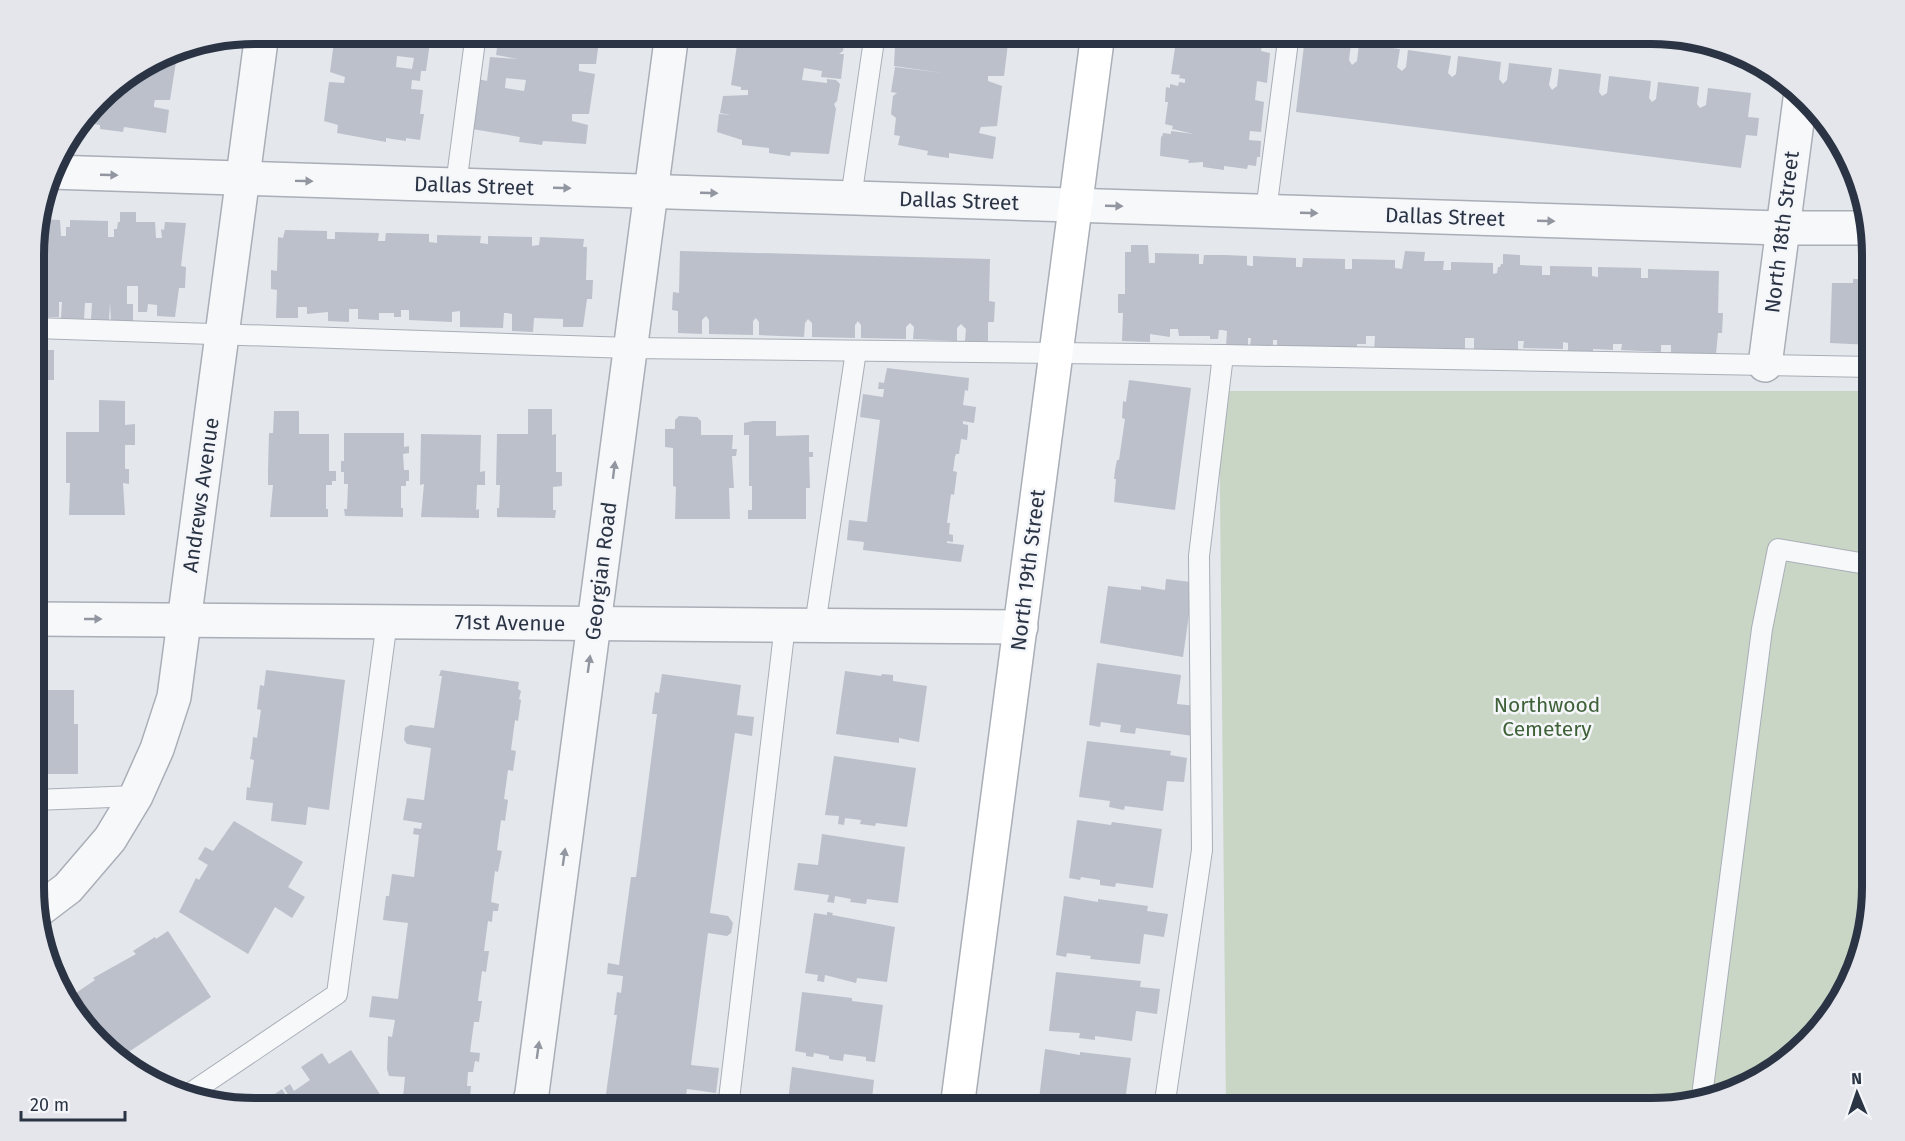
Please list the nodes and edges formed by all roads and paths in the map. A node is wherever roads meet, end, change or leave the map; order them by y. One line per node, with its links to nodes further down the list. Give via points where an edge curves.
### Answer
1 (260, 44): 9 (street, Andrews Avenue)
2 (475, 44): 10 (lane)
3 (671, 44): 11 (street, Georgian Road)
4 (873, 44): 12 (lane)
5 (1097, 44): 13 (street, North 19th Street)
6 (1288, 44): 14 (lane)
7 (1799, 104): 15 (street, North 18th Street)
8 (61, 172): 9 (street, Dallas Street, one-way to 9)
9 (242, 179): 10 (street, Dallas Street, one-way to 10); 18 (street, Andrews Avenue)
10 (456, 185): 11 (street, Dallas Street, one-way to 11)
11 (651, 191): 12 (street, Dallas Street, one-way to 12); 19 (street, Georgian Road)
12 (851, 198): 13 (street, Dallas Street)
13 (1076, 205): 14 (street, Dallas Street, one-way to 14); 21 (street, North 19th Street)
14 (1266, 211): 15 (street, Dallas Street, one-way to 15)
15 (1782, 228): 16 (street, Dallas Street); 23 (street, North 18th Street)
16 (1860, 228)
17 (44, 328): 18 (lane)
18 (222, 334): 19 (lane); 27 (street, Andrews Avenue)
19 (630, 348): 20 (lane); 29 (street, Georgian Road, one-way to 19)
20 (856, 351): 21 (lane); 30 (lane)
21 (1056, 354): 22 (lane); 31 (street, North 19th Street)
22 (1223, 355): 23 (lane); 37 (lane, via 1199,556 1202,850)
23 (1766, 364): 24 (lane)
24 (1861, 367)
25 (1861, 563): 36 (lane, via 1778,549 1762,629)
26 (44, 619): 27 (street, 71st Avenue, one-way to 27)
27 (184, 619): 28 (street, 71st Avenue); 32 (street, Andrews Avenue, via 174,697)
28 (387, 621): 29 (street, 71st Avenue); 35 (lane, via 337,994)
29 (594, 624): 30 (street, 71st Avenue); 38 (street, Georgian Road, one-way to 29)
30 (800, 625): 31 (street, 71st Avenue); 39 (lane)
31 (1021, 627): 40 (street, North 19th Street)
32 (136, 795): 33 (lane); 34 (street, Andrews Avenue, via 110,839 68,888)
33 (44, 800)
34 (44, 906)
35 (196, 1089)
36 (1703, 1091)
37 (1166, 1097)
38 (531, 1098)
39 (730, 1098)
40 (958, 1098)

